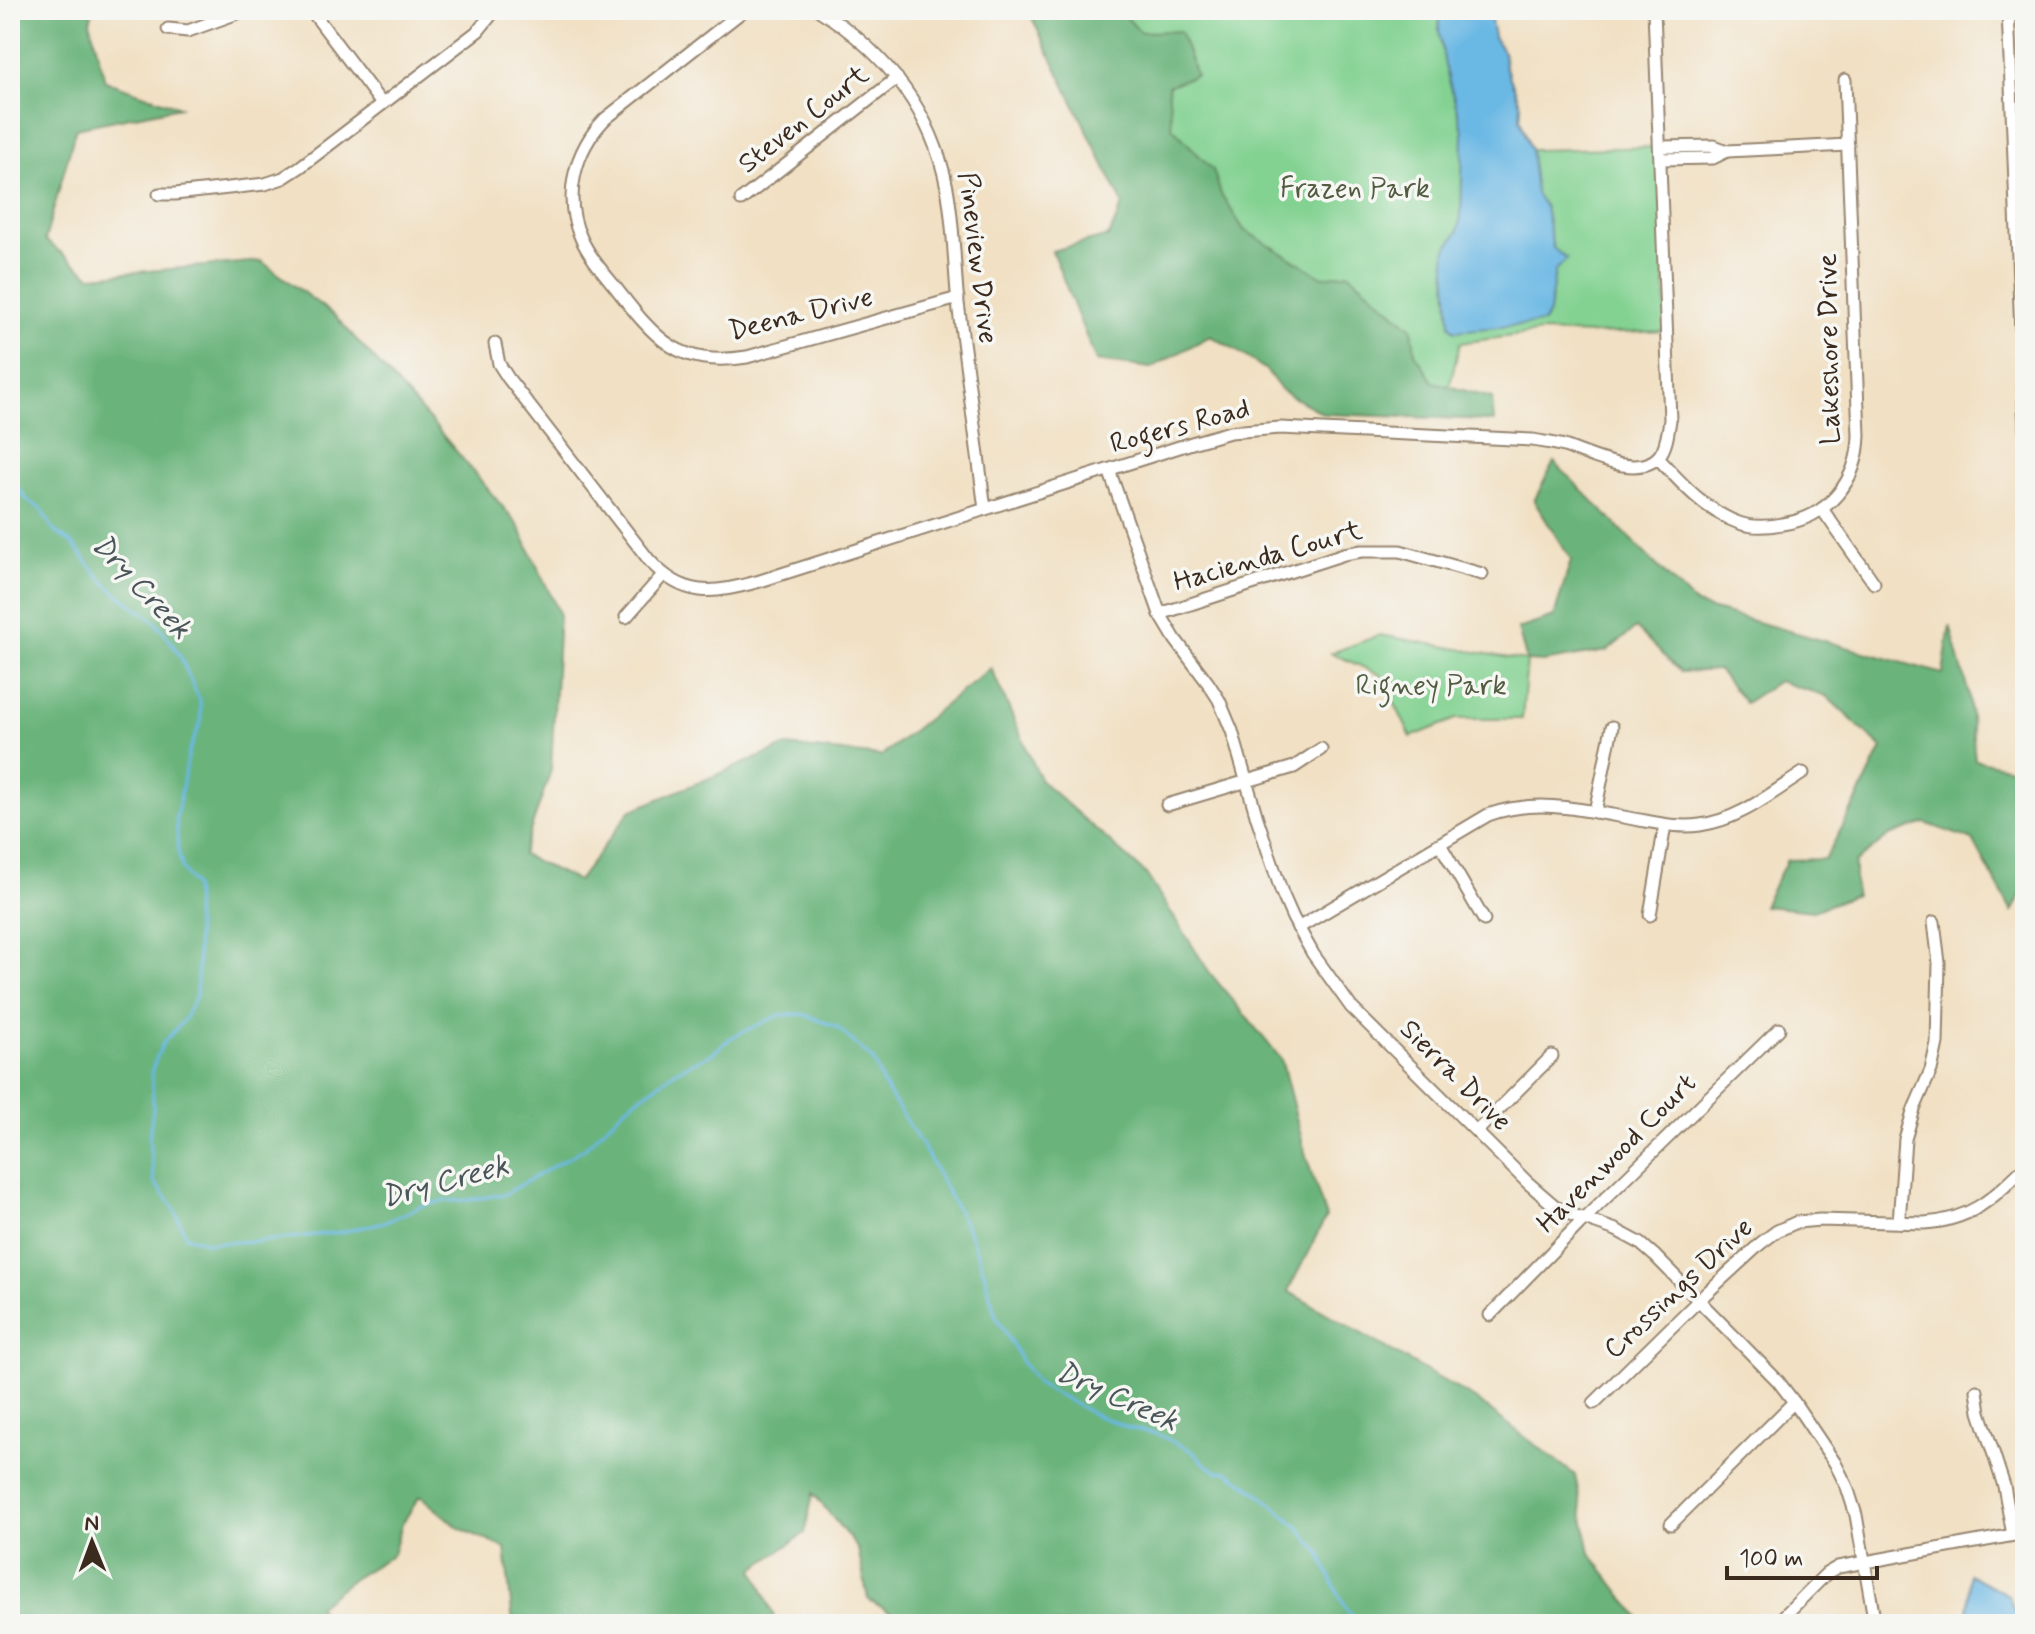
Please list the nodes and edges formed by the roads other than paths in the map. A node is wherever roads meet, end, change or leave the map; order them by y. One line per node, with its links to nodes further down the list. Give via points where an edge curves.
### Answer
1 (246, 10): 8 (street, via 188,31)
2 (311, 10): 11 (street)
3 (495, 10): 11 (street, via 478,31)
4 (744, 10): 17 (street, Deena Drive, via 605,119 588,139 572,197 580,237 594,260 661,340 710,360 747,357)
5 (819, 10): 9 (street, Pineview Drive, via 867,45)
6 (1654, 10): 13 (street)
7 (2008, 10): 16 (street)
8 (168, 29)
9 (897, 78): 15 (street, Steven Court); 17 (street, Pineview Drive, via 924,119 941,166)
10 (1845, 80): 12 (street, Lakeshore Drive)
11 (382, 104): 14 (street, via 283,178)
12 (1848, 145): 13 (street, via 1727,151 1714,146); 23 (street, Lakeshore Drive, via 1859,444 1845,486)
13 (1660, 153): 20 (street, via 1670,397 1668,433)
14 (159, 194)
15 (741, 200)
16 (2022, 264): 19 (street)
17 (958, 298): 22 (street, Pineview Drive)
18 (495, 344): 25 (street, Rogers Road, via 508,378)
19 (2025, 432)
20 (1658, 458): 21 (street, Rogers Road, via 1623,466 1533,440 1280,428 1230,432); 23 (street, Lakeshore Drive, via 1703,501 1739,523 1792,523)
21 (1109, 470): 22 (street, Rogers Road); 27 (street, Sierra Drive)
22 (985, 509): 25 (street, Rogers Road, via 737,588 691,589)
23 (1822, 509): 26 (street)
24 (1482, 574): 27 (street, Hacienda Court, via 1400,551 1362,551)
25 (663, 575): 28 (street)
26 (1874, 583)
27 (1160, 614): 32 (street, Sierra Drive, via 1219,700)
28 (626, 617)
29 (1612, 727): 34 (street)
30 (1321, 749): 32 (street, via 1294,767)
31 (1803, 773): 35 (street, via 1726,819)
32 (1247, 782): 33 (street); 40 (street, Sierra Drive)
33 (1167, 805)
34 (1595, 812): 35 (street); 36 (street, via 1552,805 1502,810)
35 (1665, 825): 37 (street)
36 (1440, 844): 38 (street); 40 (street)
37 (1650, 915)
38 (1484, 920)
39 (1934, 922): 46 (street, via 1937,1043 1905,1139)
40 (1298, 928): 43 (street, Sierra Drive, via 1351,1007)
41 (1779, 1029): 45 (street, Havenwood Court)
42 (1552, 1056): 43 (street)
43 (1477, 1131): 45 (street, Sierra Drive, via 1546,1199)
44 (2025, 1167): 46 (street, Crossings Drive, via 1990,1201 1961,1217)
45 (1584, 1219): 47 (street, Sierra Drive, via 1640,1243); 48 (street, Havenwood Court)
46 (1899, 1222): 47 (street, Crossings Drive, via 1797,1222 1761,1243)
47 (1699, 1300): 50 (street, Sierra Drive); 51 (street, Crossings Drive)
48 (1490, 1315)
49 (1977, 1391): 53 (street)
50 (1794, 1402): 52 (street); 54 (street, Sierra Drive, via 1847,1487)
51 (1594, 1403)
52 (1671, 1524)
53 (2019, 1534): 54 (street)
54 (1863, 1562): 55 (street, via 1826,1574); 56 (street, Sierra Drive)
55 (1776, 1624)
56 (1875, 1624)

